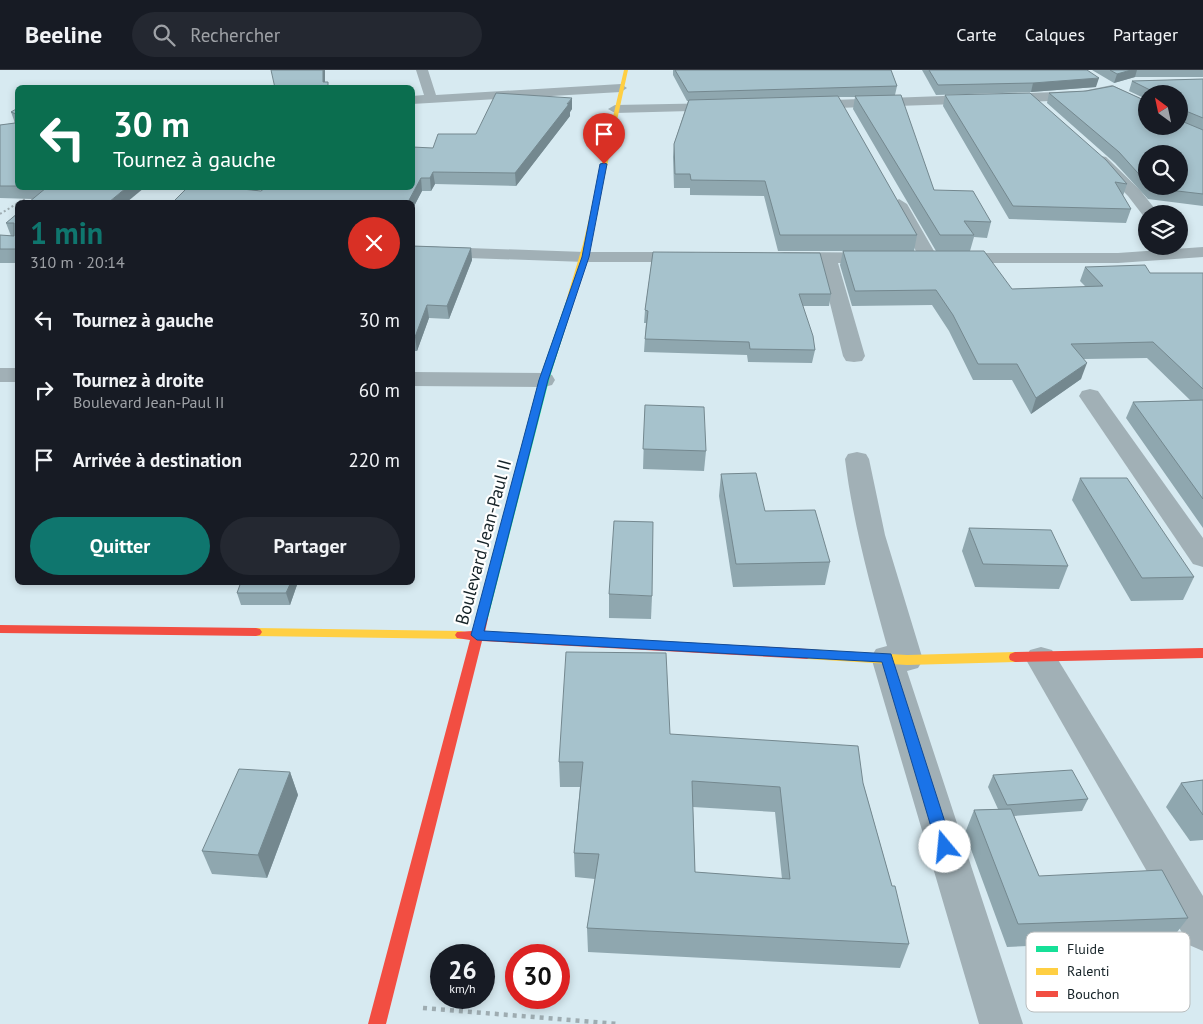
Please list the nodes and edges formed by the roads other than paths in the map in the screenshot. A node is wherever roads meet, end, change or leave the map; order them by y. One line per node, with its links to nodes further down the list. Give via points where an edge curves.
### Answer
1 (422, 70): 7 (street)
2 (626, 70): 5 (main road, Boulevard Jean-Paul II)
3 (1096, 79): 6 (street)
4 (1130, 84): 6 (street)
5 (620, 88): 7 (street); 14 (main road, Boulevard Jean-Paul II)
6 (1112, 89): 8 (street, via 1083,95); 10 (street)
7 (431, 98): 9 (street)
8 (1030, 98): 11 (street); 15 (street)
9 (415, 100)
10 (1138, 102)
11 (842, 104): 12 (street); 16 (street)
12 (792, 105)
13 (733, 106): 14 (street)
14 (614, 109): 24 (main road, Boulevard Jean-Paul II)
15 (1046, 111)
16 (851, 120)
17 (1089, 149): 19 (street)
18 (890, 189): 28 (street)
19 (1144, 205)
20 (1188, 250): 22 (street)
21 (415, 251): 24 (street)
22 (1203, 252)
23 (1139, 255): 28 (street, via 1118,258)
24 (585, 257): 25 (street); 33 (main road, Boulevard Jean-Paul II)
25 (711, 257)
26 (770, 257): 27 (street)
27 (828, 258): 28 (street); 29 (street)
28 (929, 258)
29 (854, 356)
30 (0, 375): 31 (street)
31 (15, 375)
32 (415, 379): 33 (street)
33 (544, 380): 38 (main road, Boulevard Jean-Paul II)
34 (1090, 396): 36 (street)
35 (857, 459): 41 (street, via 859,485)
36 (1203, 558)
37 (0, 629): 38 (main road)
38 (477, 635): 41 (main road); 43 (main road, Boulevard Jean-Paul II)
39 (1203, 653): 40 (main road)
40 (1041, 658): 41 (main road); 42 (street)
41 (897, 659): 44 (street)
42 (1203, 932)
43 (377, 1024)
44 (1001, 1024)

